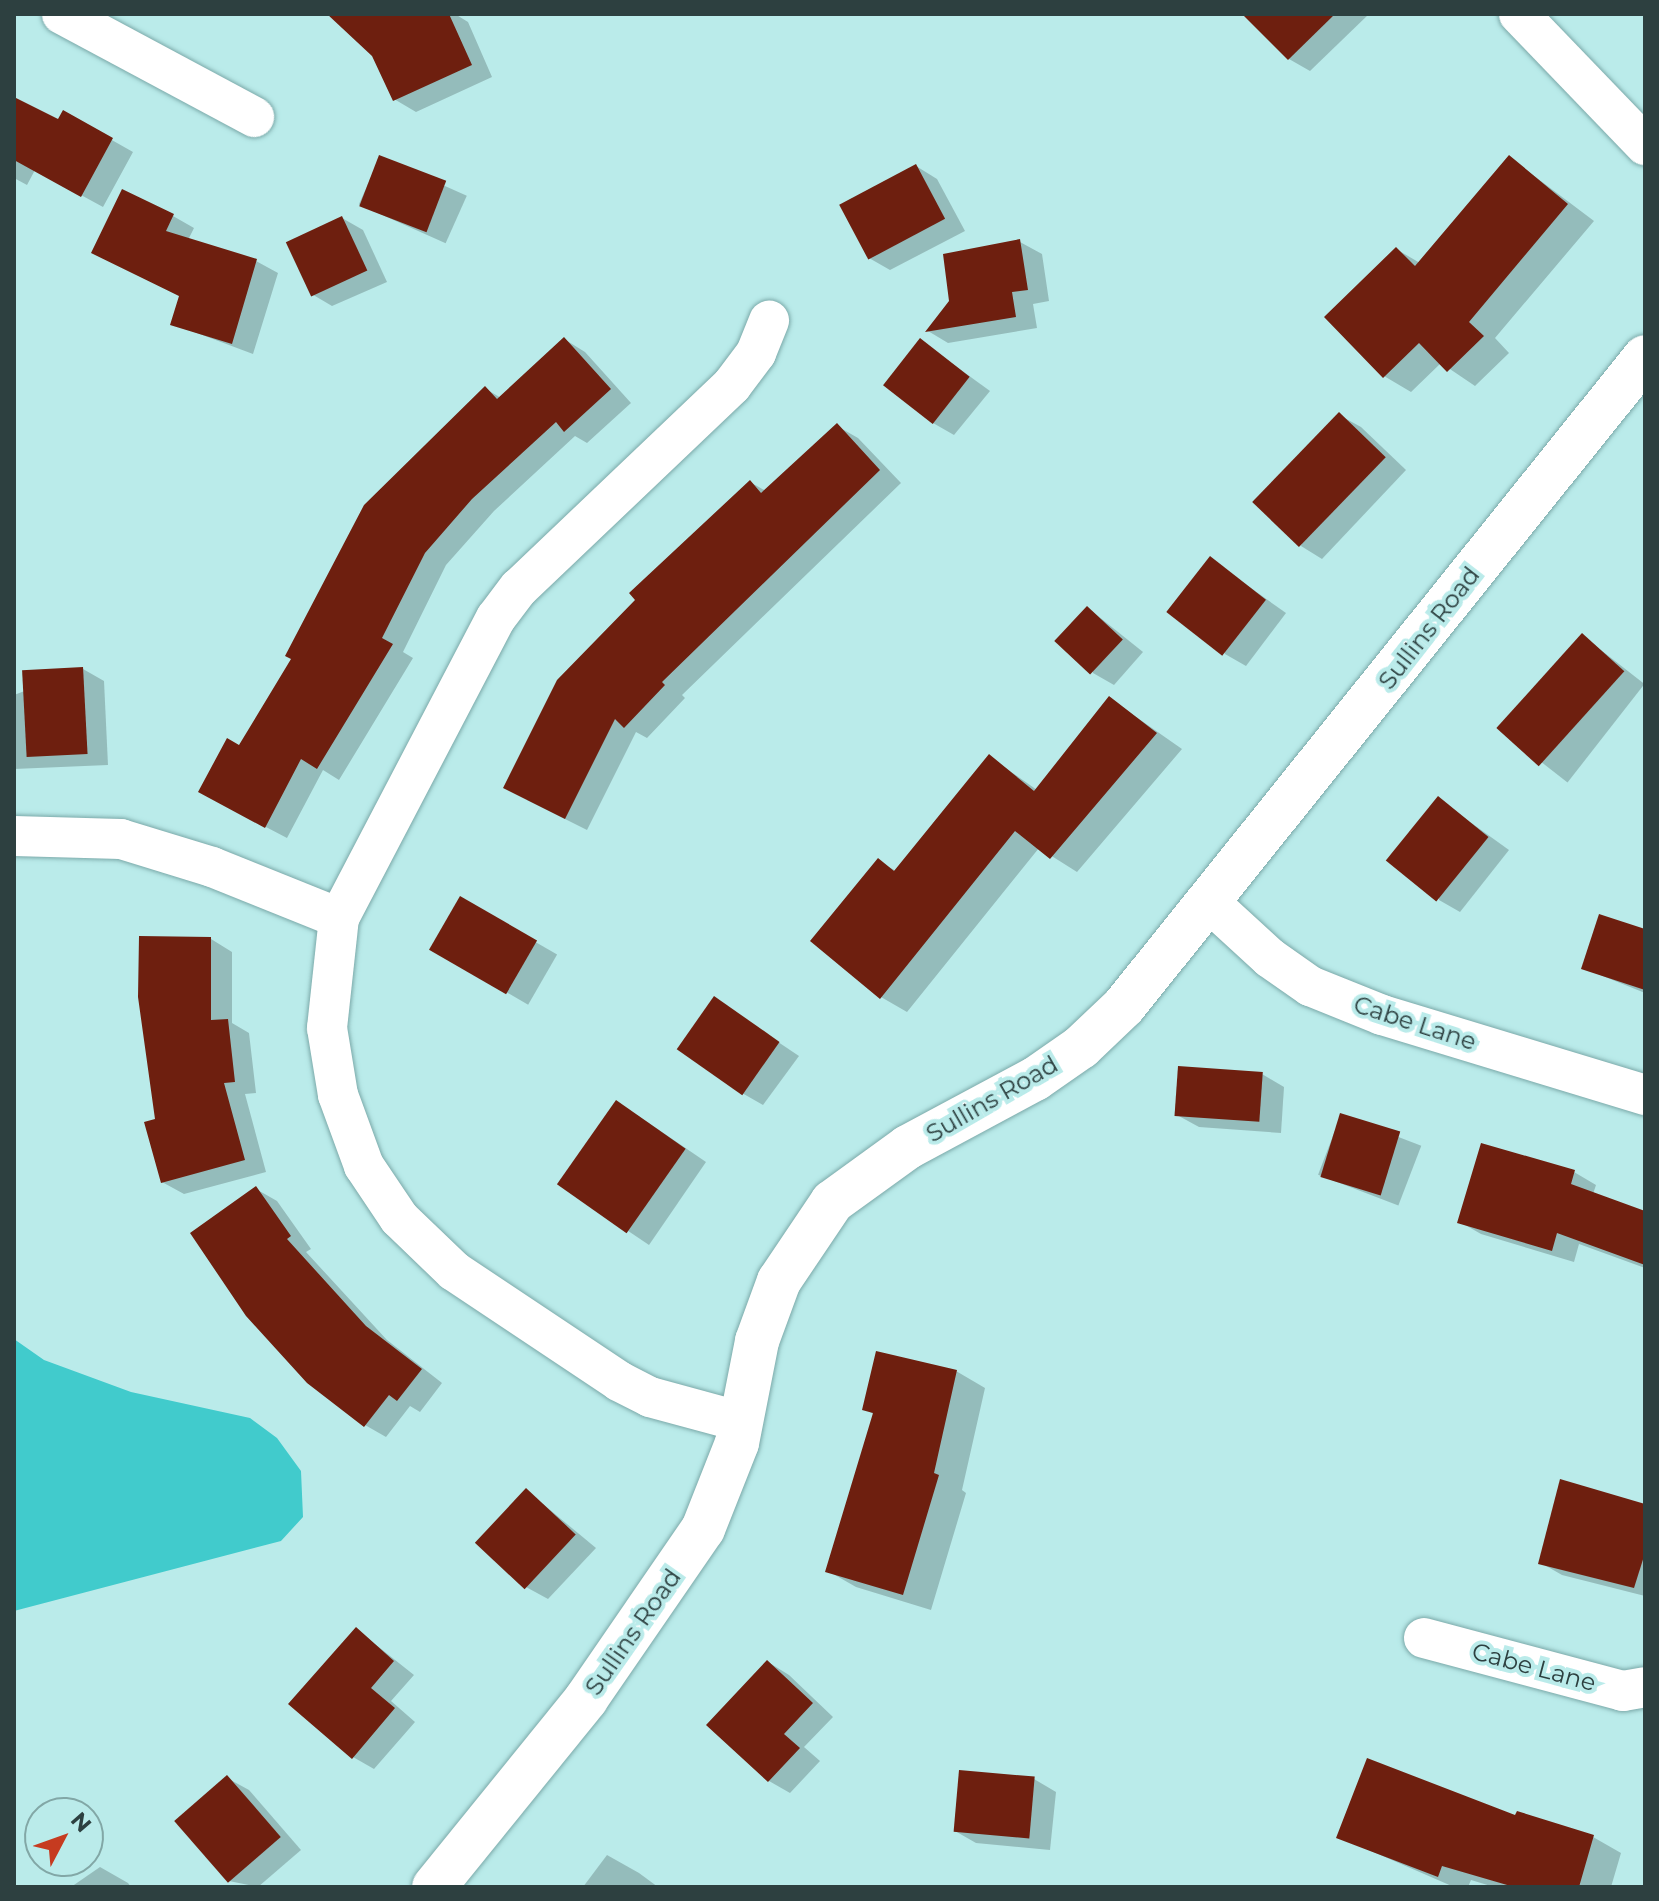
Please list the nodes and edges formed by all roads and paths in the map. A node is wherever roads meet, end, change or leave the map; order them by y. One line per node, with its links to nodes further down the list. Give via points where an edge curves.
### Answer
1 (62, 14): 3 (street)
2 (1519, 14): 4 (street)
3 (254, 117)
4 (1645, 145)
5 (769, 320): 9 (street, via 756,353 732,385 519,588 496,618)
6 (1645, 357): 8 (street, Sullins Road)
7 (14, 836): 9 (street, via 121,839 212,867)
8 (1210, 903): 10 (street, Cabe Lane, via 1270,958 1310,986 1382,1015); 11 (street, Sullins Road, via 1124,1006 1081,1047 1035,1079 908,1147 832,1202 779,1281 757,1341)
9 (339, 918): 11 (street, via 327,1028 338,1095 364,1166 399,1218 454,1271 619,1381 650,1397)
10 (1645, 1095)
11 (742, 1422): 14 (street, Sullins Road, via 703,1529 657,1601 576,1712)
12 (1424, 1638): 13 (street, Cabe Lane, via 1623,1691)
13 (1645, 1687)
14 (434, 1887)

